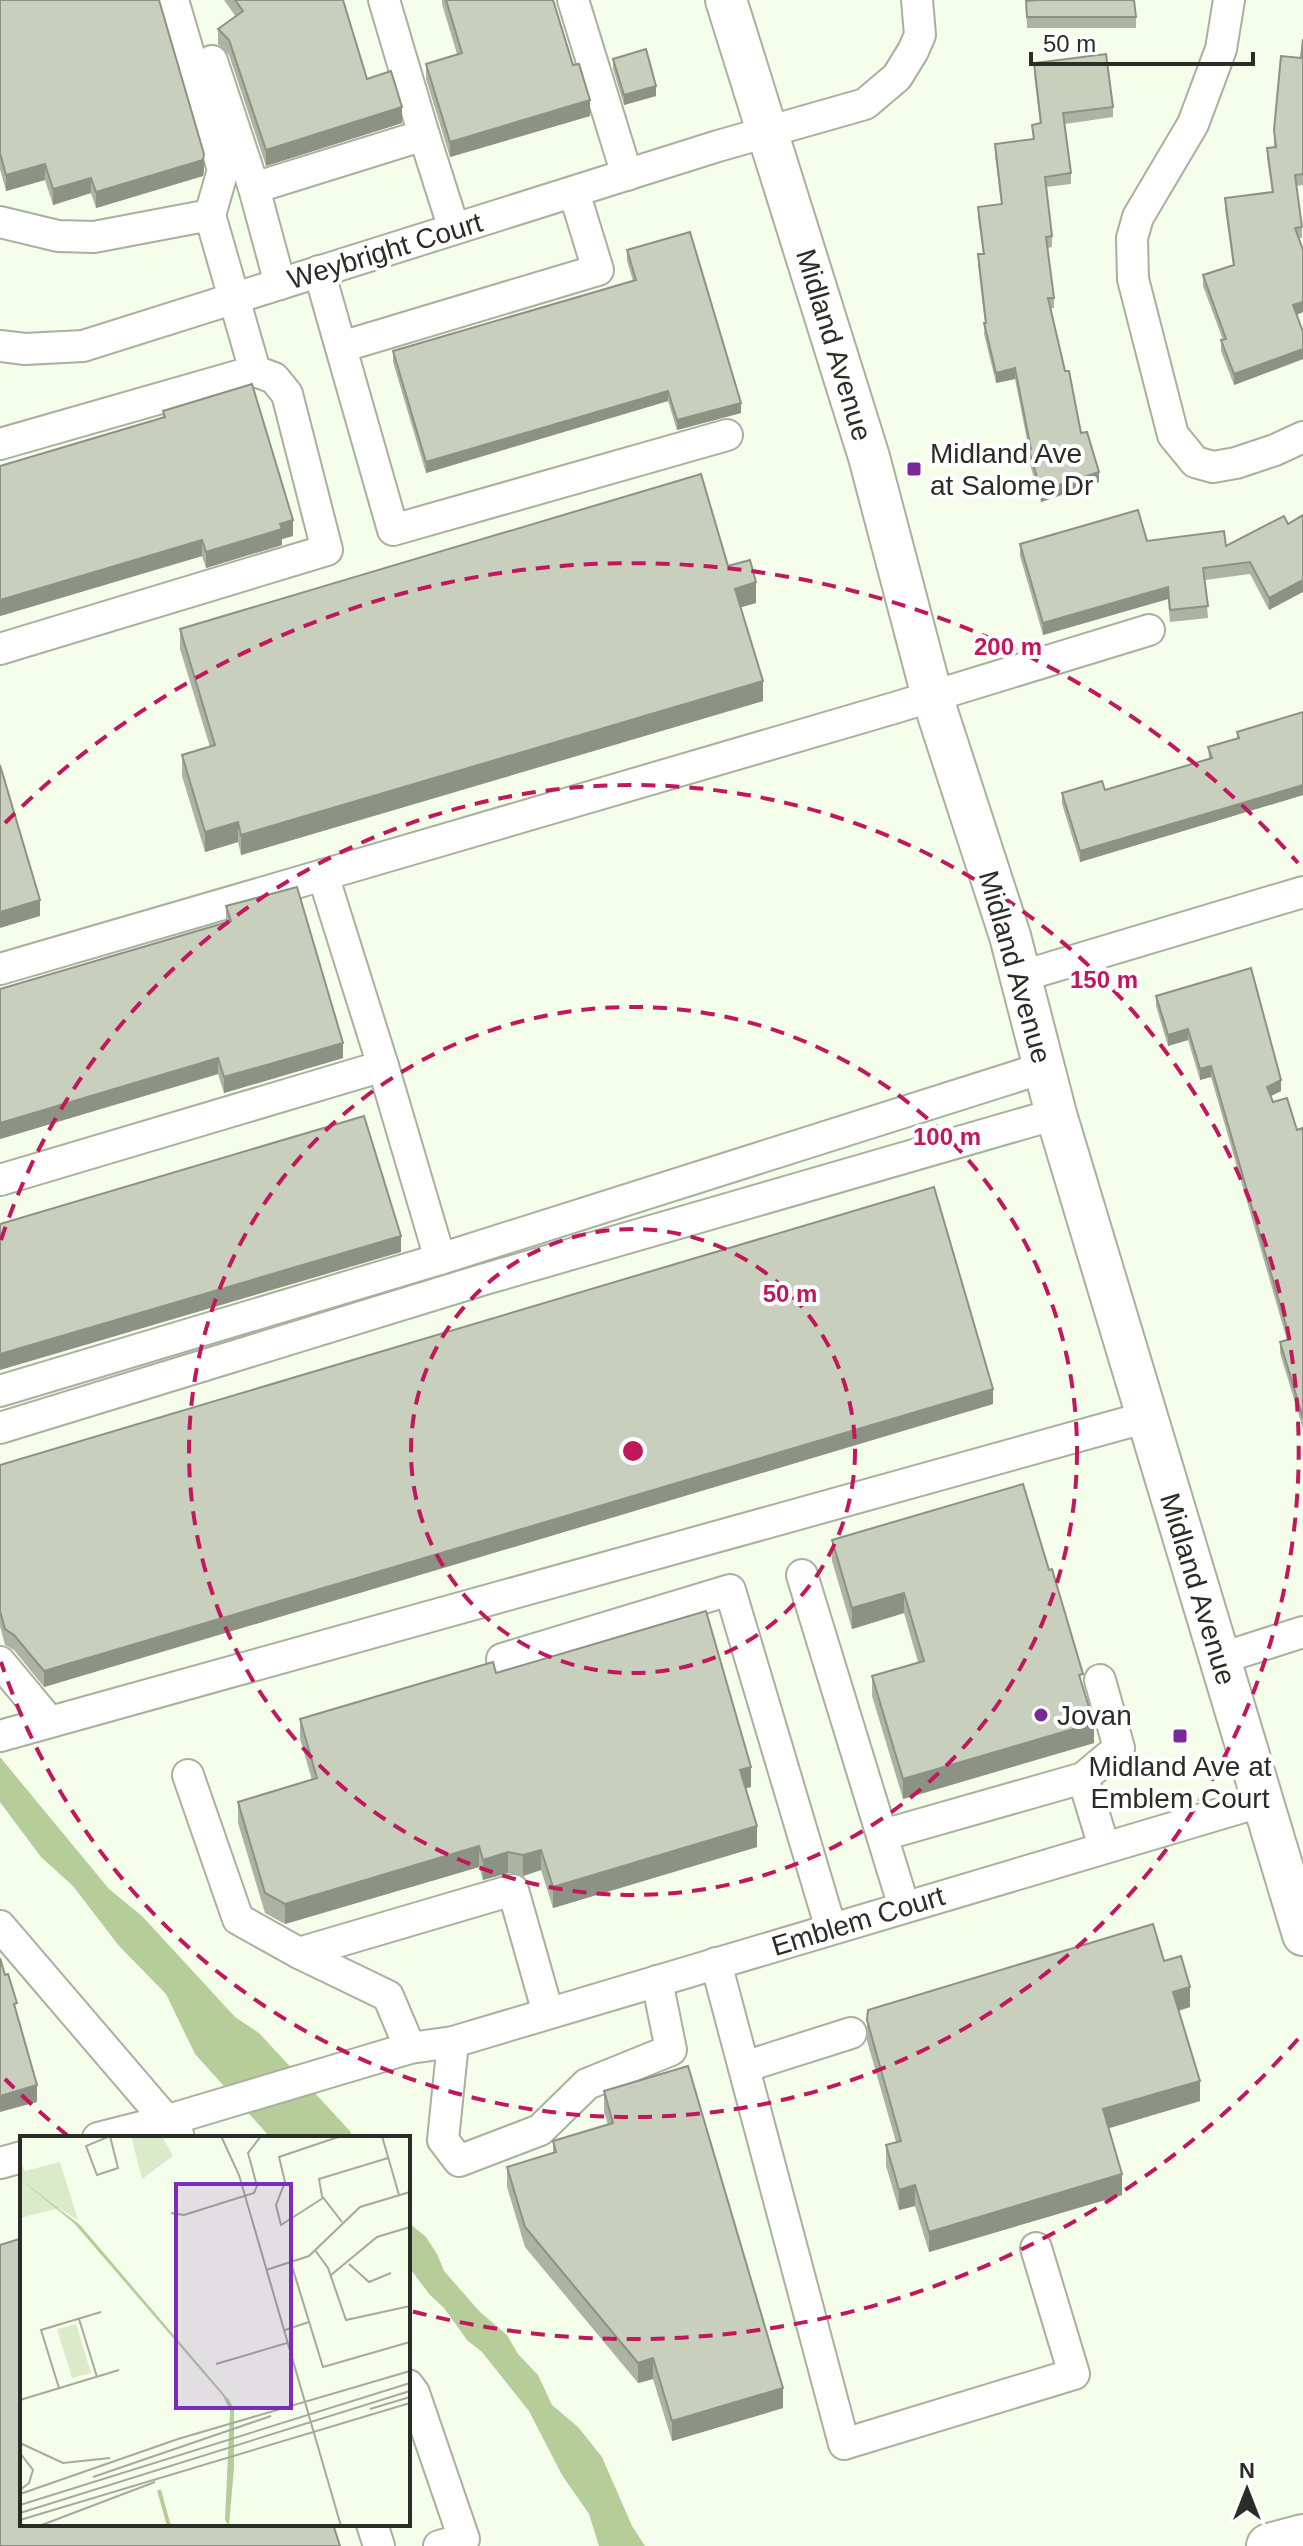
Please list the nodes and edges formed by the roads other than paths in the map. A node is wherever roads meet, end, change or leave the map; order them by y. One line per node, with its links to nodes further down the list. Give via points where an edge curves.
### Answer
1 (173, 0): 13 (street, via 223,170)
2 (193, 0): 11 (street)
3 (384, 0): 9 (street)
4 (573, 0): 10 (street)
5 (726, 0): 8 (main road, Midland Avenue)
6 (917, 0): 8 (street, Weybright Court, via 920,35 897,77 879,94 842,113)
7 (1229, 0): 23 (street, via 1221,49 1193,124 1138,217 1132,238 1133,279 1173,435 1195,462 1213,467 1236,463)
8 (767, 133): 10 (street, Weybright Court); 27 (main road, Midland Avenue, via 869,457)
9 (424, 135): 11 (street); 15 (street)
10 (627, 175): 12 (street, Weybright Court)
11 (254, 188): 17 (street)
12 (574, 192): 15 (street, Weybright Court); 20 (street, via 598,270)
13 (210, 215): 14 (street, via 94,237 58,236); 18 (street)
14 (0, 222)
15 (454, 229): 16 (street, Weybright Court)
16 (319, 271): 17 (street, Weybright Court); 20 (street)
17 (280, 284): 18 (street, Weybright Court)
18 (234, 298): 19 (street, Weybright Court, via 83,346); 21 (street)
19 (0, 346)
20 (341, 347): 22 (street, via 393,530)
21 (255, 371): 24 (street); 26 (street, via 274,378 287,394 327,550)
22 (727, 435)
23 (1303, 437)
24 (0, 444)
25 (1149, 630): 27 (street)
26 (0, 649)
27 (932, 696): 28 (street); 31 (main road, Midland Avenue)
28 (323, 875): 30 (street); 32 (street)
29 (1303, 892): 31 (street)
30 (0, 969)
31 (1019, 977): 33 (main road, Midland Avenue)
32 (383, 1066): 35 (street); 36 (street)
33 (1043, 1068): 34 (main road, Midland Avenue); 36 (street)
34 (1056, 1114): 38 (main road, Midland Avenue); 39 (street, via 485,1279)
35 (0, 1180)
36 (440, 1259): 37 (street)
37 (0, 1391)
38 (1147, 1417): 43 (main road, Midland Avenue); 46 (street)
39 (0, 1428)
40 (802, 1575): 50 (street)
41 (1303, 1632): 43 (street)
42 (502, 1659): 54 (street, via 730,1590)
43 (1219, 1659): 49 (main road, Midland Avenue)
44 (0, 1662): 46 (street)
45 (1100, 1680): 48 (street, via 1119,1748)
46 (25, 1729)
47 (188, 1775): 56 (street, via 238,1919)
48 (1083, 1778): 50 (street); 51 (street)
49 (1263, 1801): 51 (street, Emblem Court); 55 (main road, Midland Avenue)
50 (883, 1835): 52 (street)
51 (1104, 1847): 52 (street, Emblem Court)
52 (904, 1907): 54 (street, Emblem Court)
53 (0, 1926): 64 (street)
54 (831, 1929): 57 (street, Emblem Court)
55 (1303, 1935)
56 (299, 1953): 59 (street, via 513,1890); 62 (street, via 388,1996)
57 (716, 1963): 58 (street, Emblem Court); 63 (street)
58 (657, 1981): 59 (street, Emblem Court); 61 (street, via 671,2050 587,2084 540,2130 459,2161 443,2140)
59 (548, 2013): 61 (street, Emblem Court)
60 (851, 2033): 63 (street)
61 (453, 2042): 62 (street, Emblem Court)
62 (410, 2048): 64 (street, Emblem Court)
63 (744, 2067): 68 (street, via 844,2444 1074,2374)
64 (173, 2129): 65 (street, Emblem Court)
65 (115, 2136)
66 (20, 2158): 67 (street)
67 (0, 2163)
68 (1036, 2248)
69 (410, 2388): 73 (street, via 464,2539)
70 (373, 2526): 72 (street)
71 (1303, 2537): 74 (highway)
72 (379, 2546)
73 (439, 2546)
74 (1269, 2546)

